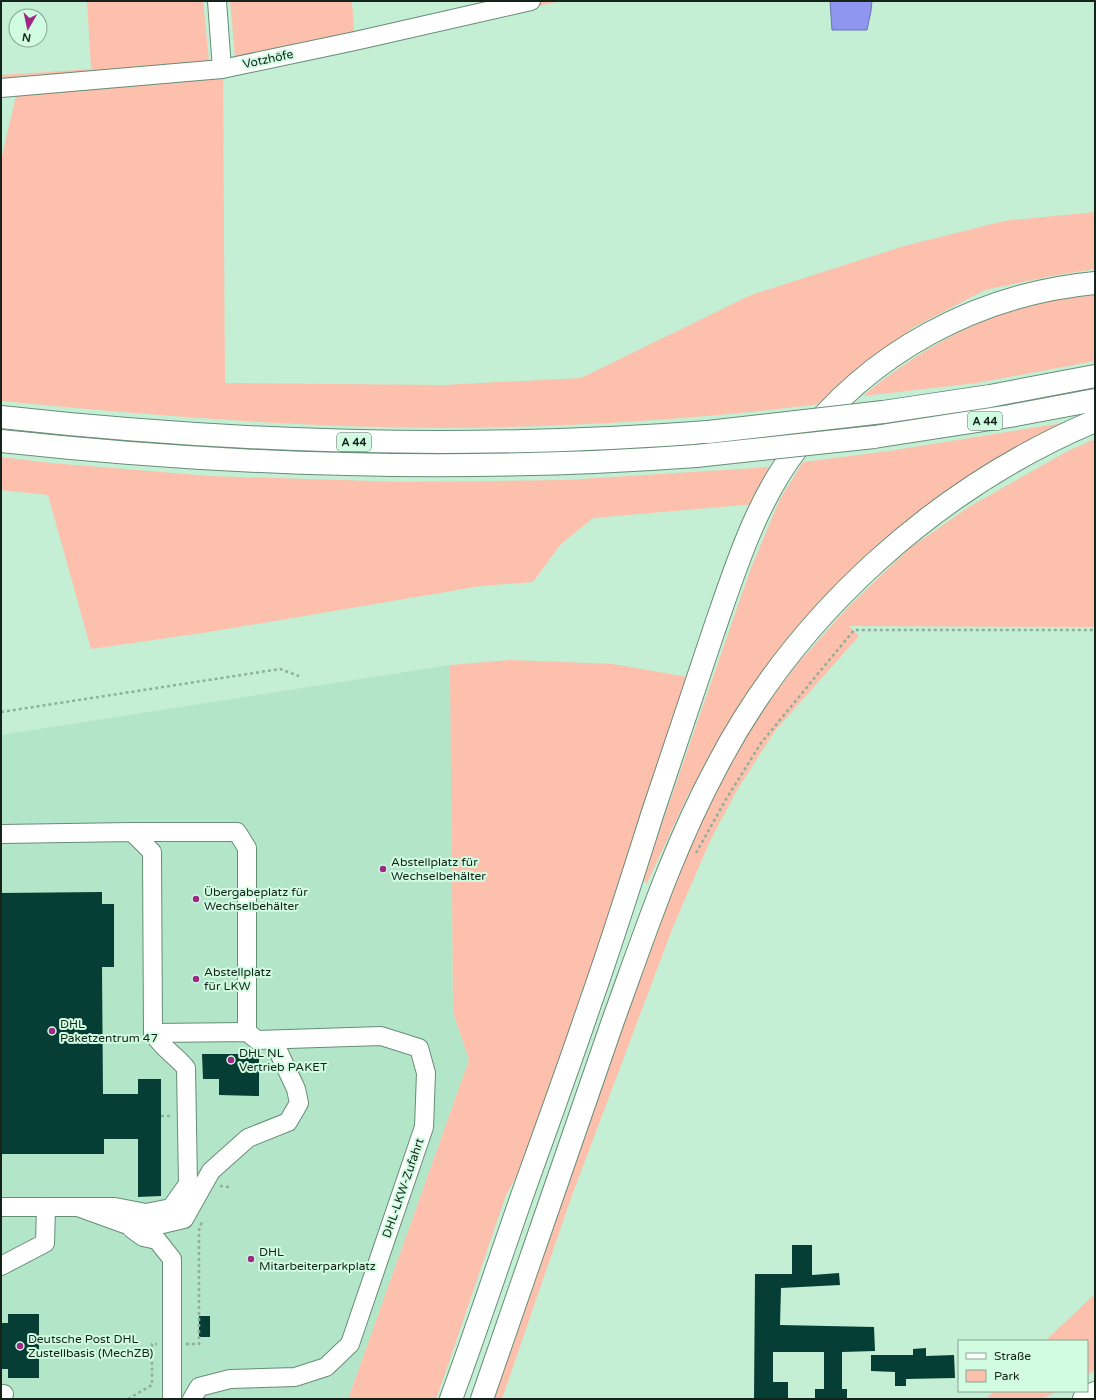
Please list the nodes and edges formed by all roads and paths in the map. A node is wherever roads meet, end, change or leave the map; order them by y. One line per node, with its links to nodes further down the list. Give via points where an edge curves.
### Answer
1 (217, 1): 3 (street)
2 (531, 1): 3 (street, Votzhöfe)
3 (222, 69): 4 (street, Votzhöfe)
4 (1, 88)
5 (1095, 283): 26 (main road, via 1041,291 994,304 950,322 910,344 870,373 836,403 800,444 779,476 755,521 727,593 592,1000)
6 (1095, 376): 8 (main road, A 44, bridge, via 990,396 883,412 708,432 521,442 342,442 185,434)
7 (1095, 400): 10 (main road, A 44, bridge, via 874,437 696,456 519,465 354,466 165,456)
8 (1, 418)
9 (1095, 421): 29 (main road, via 1041,447 980,483 887,553 849,587 801,639 776,669 746,713 697,804 660,891)
10 (1, 441)
11 (1095, 630): 16 (path, via 854,630 761,743 725,800)
12 (299, 676): 13 (path, via 280,670)
13 (1, 712)
14 (132, 832): 15 (street); 17 (street, via 237,832 247,848); 18 (street, via 152,852)
15 (1, 834)
16 (696, 855)
17 (247, 1032): 18 (street); 19 (street, via 257,1040)
18 (153, 1033): 21 (street, via 161,1046 175,1055 186,1068 188,1184 171,1208 146,1213 115,1207)
19 (273, 1040): 23 (street, via 296,1089 299,1103 288,1122 248,1138 211,1171 184,1219 154,1226); 28 (street, DHL-LKW-Zufahrt, via 381,1036 419,1048 426,1073 424,1127 350,1344 326,1367 295,1378 230,1379 199,1388)
20 (46, 1207): 21 (street); 22 (street); 24 (street, via 46,1243)
21 (78, 1207): 23 (street)
22 (1, 1208)
23 (125, 1224): 27 (street, via 143,1237 157,1240 172,1259)
24 (1, 1266)
25 (1095, 1393): 30 (main road)
26 (451, 1394)
27 (172, 1399)
28 (192, 1399)
29 (482, 1399)
30 (1084, 1399)

